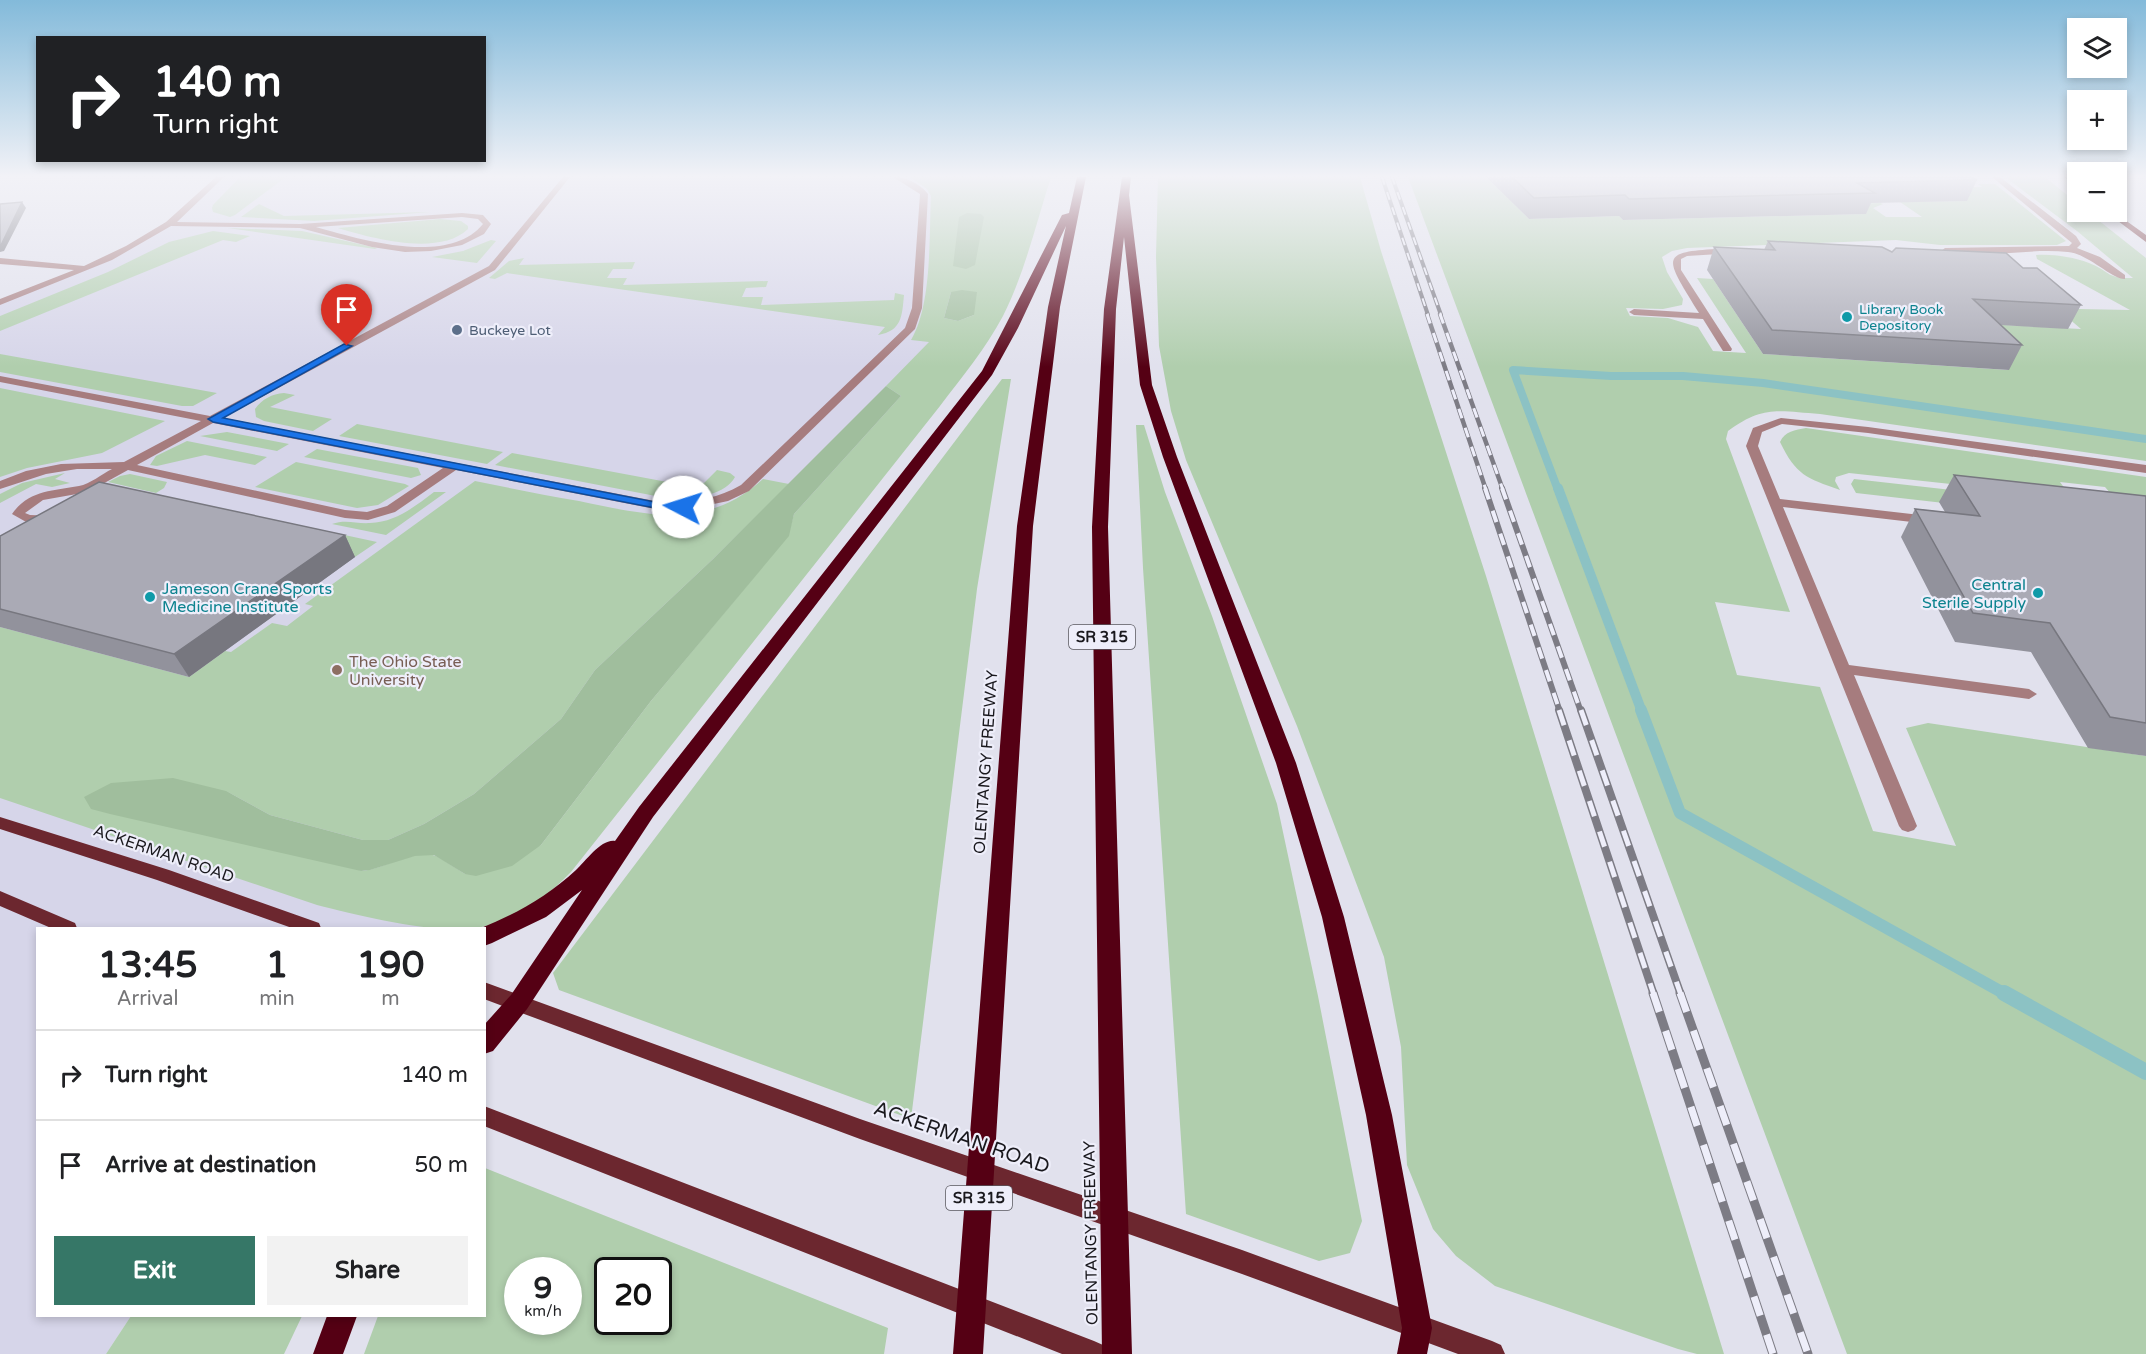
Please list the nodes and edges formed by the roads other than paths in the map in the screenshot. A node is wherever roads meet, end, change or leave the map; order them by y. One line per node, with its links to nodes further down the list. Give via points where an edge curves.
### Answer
1 (138, 240): 15 (street)
2 (359, 240): 3 (street, via 396,249 422,249)
3 (465, 240)
4 (514, 240): 22 (street, via 492,267)
5 (921, 240): 24 (street, via 917,308 910,329 736,494 683,507 655,505)
6 (1054, 240): 34 (highway, via 988,372)
7 (1069, 240): 48 (highway, OLENTANGY FREEWAY / SR 315, via 1054,307 1025,526)
8 (1118, 240): 50 (highway, OLENTANGY FREEWAY / SR 315, via 1110,309 1100,527)
9 (1131, 240): 46 (highway, via 1146,385 1286,763 1330,907 1379,1114)
10 (2074, 240): 11 (street, via 2077,244)
11 (2071, 249): 13 (street); 16 (street, via 2097,259)
12 (1741, 251): 19 (street, via 1693,252 1677,259 1677,270)
13 (1933, 252)
14 (0, 261): 15 (street)
15 (85, 268): 17 (street)
16 (2122, 277)
17 (0, 302)
18 (1634, 312): 19 (street)
19 (1707, 316): 20 (street)
20 (1727, 349)
21 (0, 379): 22 (street)
22 (213, 419): 23 (street); 24 (street)
23 (125, 466): 24 (street, via 368,516 390,509); 26 (street, via 90,464 35,472); 27 (street)
24 (454, 466)
25 (2146, 469): 28 (street, via 1781,421 1757,430 1752,446)
26 (0, 485)
27 (84, 489): 29 (street); 30 (street, via 38,497 25,503 18,514 28,519)
28 (1775, 502): 31 (street); 32 (street)
29 (84, 506)
30 (60, 518)
31 (1935, 521)
32 (1844, 669): 33 (street); 36 (street)
33 (2029, 694)
34 (646, 812): 40 (highway, via 591,870 557,899 519,924); 42 (highway)
35 (0, 823): 39 (main road, ACKERMAN ROAD)
36 (1908, 826)
37 (0, 898): 38 (main road)
38 (66, 927)
39 (309, 927)
40 (486, 936)
41 (486, 991): 42 (main road, ACKERMAN ROAD)
42 (519, 1002): 43 (highway); 46 (main road, ACKERMAN ROAD, via 860,1129 1242,1262)
43 (486, 1041)
44 (486, 1117): 49 (main road)
45 (342, 1317): 47 (highway)
46 (1414, 1341): 51 (main road, ACKERMAN ROAD)
47 (328, 1354)
48 (968, 1354)
49 (1094, 1354)
50 (1117, 1354)
51 (1492, 1354)

